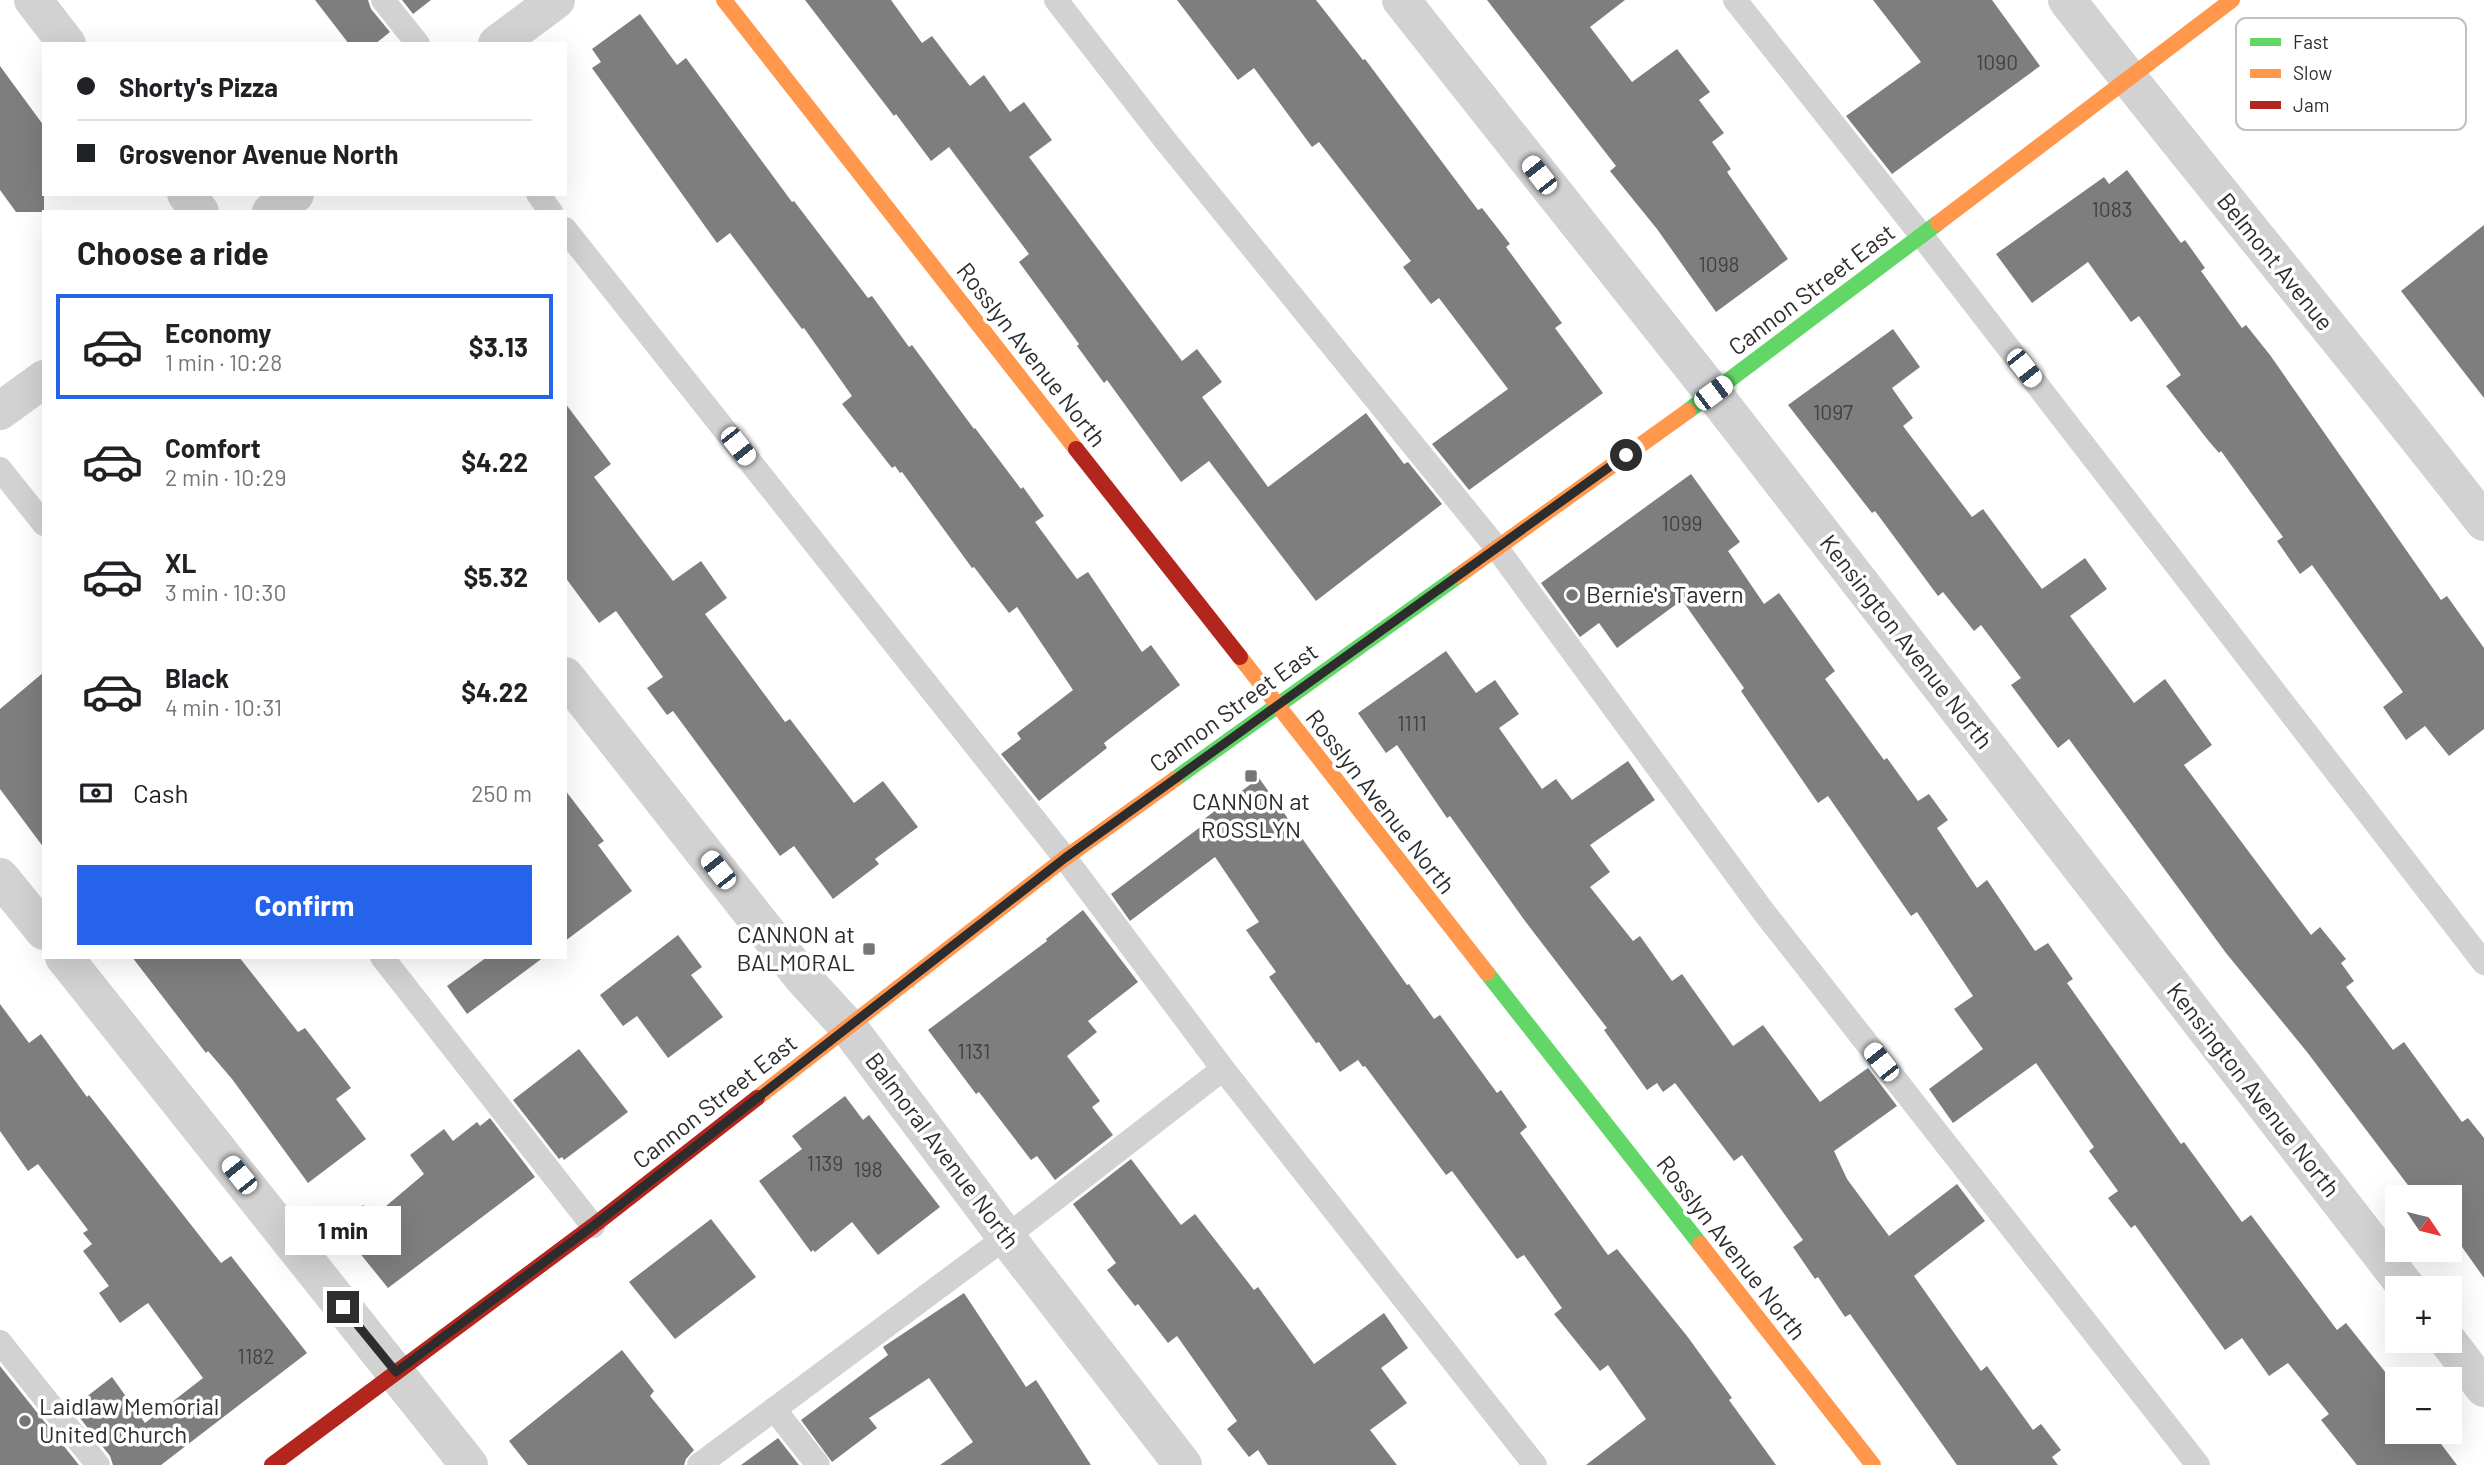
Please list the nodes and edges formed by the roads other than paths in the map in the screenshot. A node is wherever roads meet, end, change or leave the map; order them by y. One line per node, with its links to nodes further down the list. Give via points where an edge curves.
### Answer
1 (33, 0): 10 (street)
2 (383, 0): 11 (lane)
3 (556, 0): 12 (street)
4 (724, 0): 28 (main road, Rosslyn Avenue North)
5 (1056, 0): 26 (lane)
6 (1401, 0): 21 (street, Kensington Avenue North)
7 (1735, 0): 19 (lane)
8 (2067, 0): 13 (street, Belmont Avenue)
9 (2232, 0): 13 (main road, Cannon Street East)
10 (65, 42)
11 (416, 42)
12 (500, 42)
13 (2129, 79): 19 (main road, Cannon Street East); 25 (street, Belmont Avenue)
14 (188, 196): 16 (street)
15 (292, 196): 17 (street)
16 (198, 210)
17 (274, 210)
18 (567, 232): 29 (lane)
19 (1922, 236): 21 (main road, Cannon Street East); 34 (lane)
20 (42, 380): 22 (street)
21 (1713, 393): 26 (main road, Cannon Street East); 39 (street, Kensington Avenue North)
22 (0, 411)
23 (0, 469): 24 (lane)
24 (42, 522)
25 (2484, 522)
26 (1496, 547): 28 (main road, Cannon Street East); 53 (lane, via 1763,911)
27 (567, 679): 35 (street, Balmoral Avenue North, via 803,978)
28 (1276, 706): 29 (main road, Cannon Street East); 52 (main road, Rosslyn Avenue North)
29 (1065, 858): 35 (main road, Cannon Street East); 36 (lane)
30 (0, 877): 31 (street)
31 (42, 929)
32 (66, 959): 42 (street)
33 (384, 959): 37 (lane)
34 (2484, 963)
35 (849, 1028): 37 (main road, Cannon Street East); 38 (street, Balmoral Avenue North)
36 (1223, 1069): 38 (lane); 51 (lane)
37 (593, 1226): 42 (main road, Cannon Street East)
38 (1006, 1237): 44 (lane); 50 (street, Balmoral Avenue North)
39 (2398, 1276)
40 (0, 1342): 45 (lane)
41 (2457, 1353): 43 (street)
42 (396, 1372): 46 (main road, Cannon Street East); 47 (street)
43 (2484, 1388)
44 (774, 1409): 48 (lane); 49 (lane)
45 (98, 1465)
46 (272, 1465)
47 (469, 1465)
48 (699, 1465)
49 (818, 1465)
50 (1183, 1465)
51 (1535, 1465)
52 (1872, 1465)
53 (2198, 1465)

